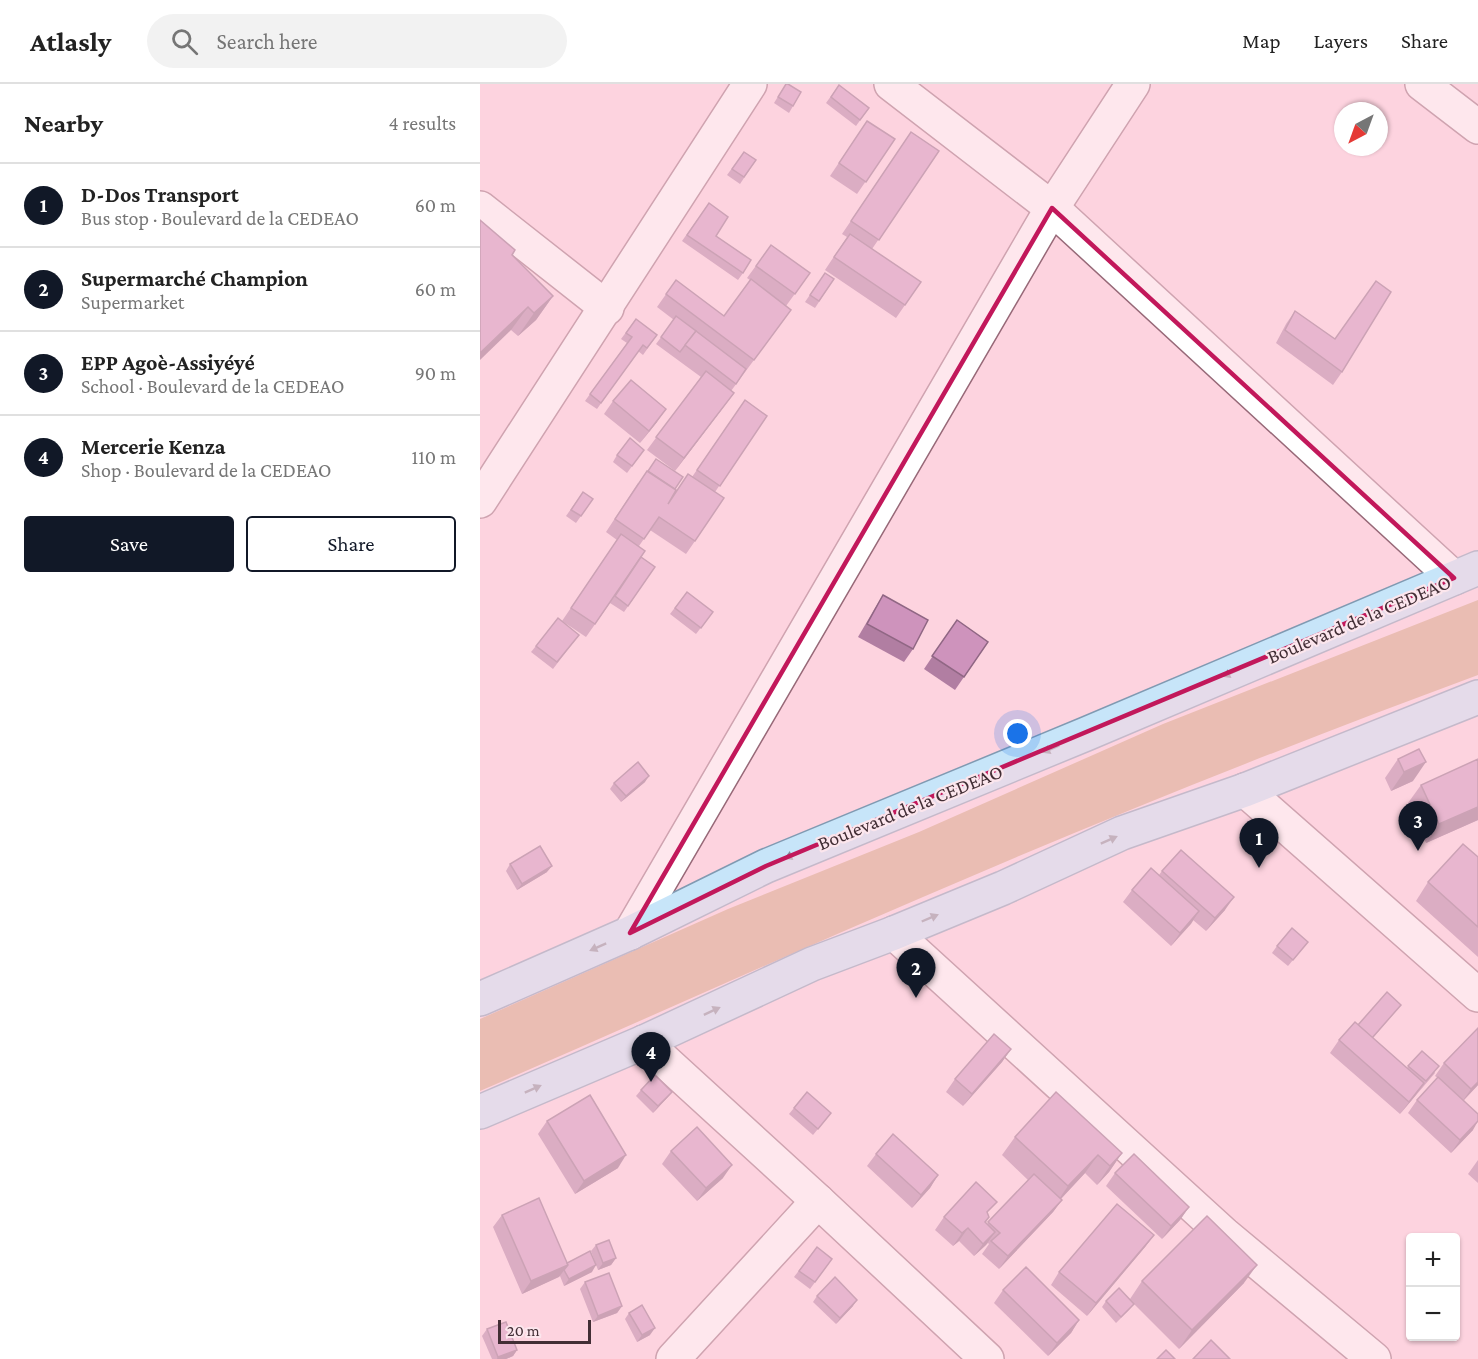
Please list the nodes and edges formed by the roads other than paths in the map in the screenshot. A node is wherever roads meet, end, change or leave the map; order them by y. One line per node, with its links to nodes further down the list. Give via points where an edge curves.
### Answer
1 (750, 84): 8 (street)
2 (891, 84): 7 (street)
3 (1133, 84): 7 (street)
4 (1422, 84): 5 (street)
5 (1478, 127)
6 (480, 208): 8 (street)
7 (1052, 208): 10 (street); 13 (street)
8 (607, 308): 9 (street)
9 (480, 501)
10 (1466, 573): 13 (main road, Boulevard de la CEDEAO, one-way to 13, via 766,866)
11 (1478, 697): 12 (main road)
12 (1245, 790): 14 (main road, one-way to 12, via 1122,833); 15 (street)
13 (630, 933): 16 (main road, Boulevard de la CEDEAO, one-way to 16)
14 (894, 933): 17 (main road, one-way to 14, via 812,964); 22 (street, via 1224,1234)
15 (1478, 995)
16 (480, 999)
17 (644, 1042): 18 (main road, one-way to 17); 19 (street)
18 (480, 1112)
19 (818, 1201): 20 (street); 21 (street)
20 (672, 1359)
21 (987, 1359)
22 (1374, 1359)

